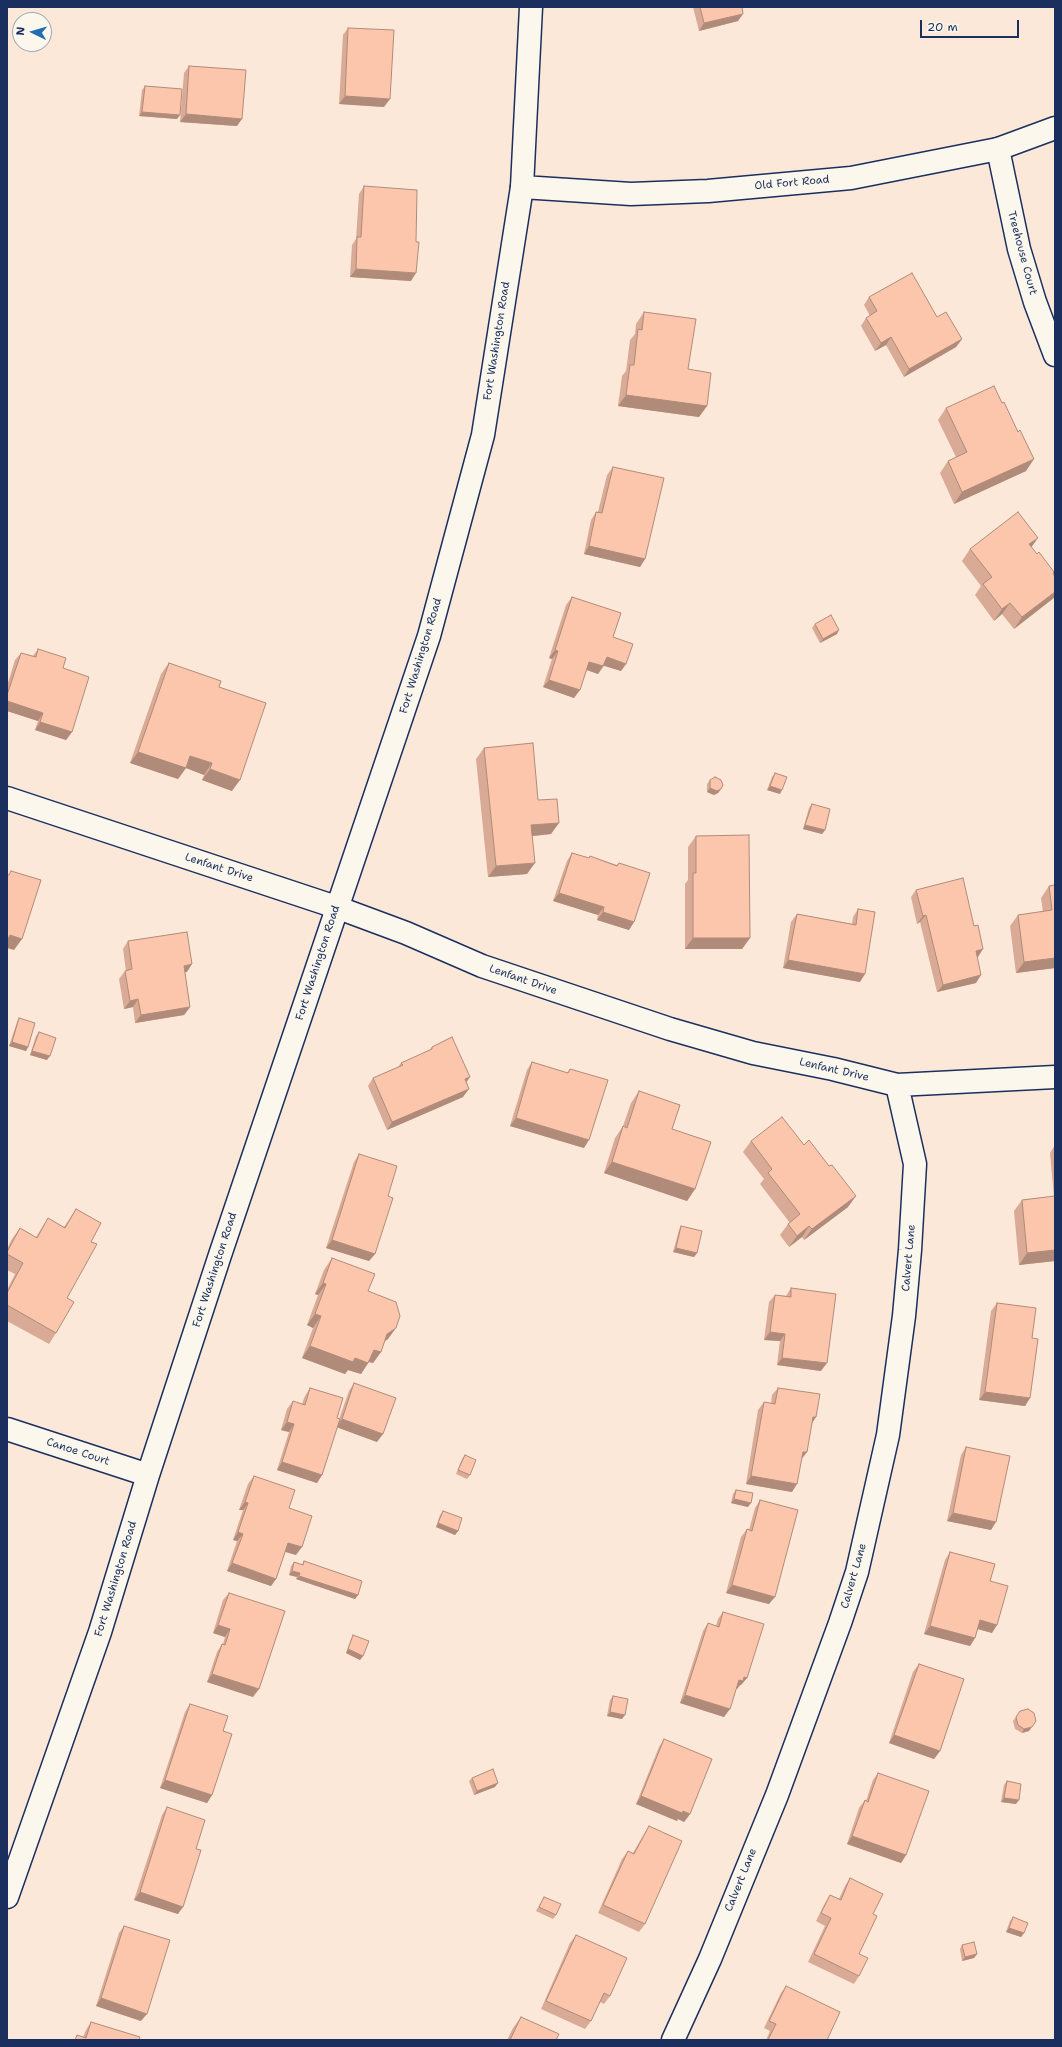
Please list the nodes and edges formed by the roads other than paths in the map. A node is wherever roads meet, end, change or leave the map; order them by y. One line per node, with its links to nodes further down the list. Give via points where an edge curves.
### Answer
1 (531, 7): 4 (street, Fort Washington Road)
2 (1055, 128): 3 (street, Old Fort Road)
3 (998, 149): 4 (street, Old Fort Road, via 851,178 708,191 631,194); 5 (street, Treehouse Court, via 1019,249)
4 (522, 187): 7 (street, Fort Washington Road, via 483,435 429,636)
5 (1055, 355)
6 (7, 798): 7 (street, Lenfant Drive)
7 (336, 907): 9 (street, Lenfant Drive, via 406,933 482,966 670,1030 753,1053); 11 (street, Fort Washington Road)
8 (1055, 1077): 9 (street, Lenfant Drive)
9 (897, 1085): 13 (street, Calvert Lane, via 915,1164 910,1250 888,1435 857,1572 777,1794 710,1959)
10 (7, 1429): 11 (street, Canoe Court)
11 (148, 1475): 12 (street, Fort Washington Road, via 100,1632)
12 (7, 1897)
13 (673, 2040)

